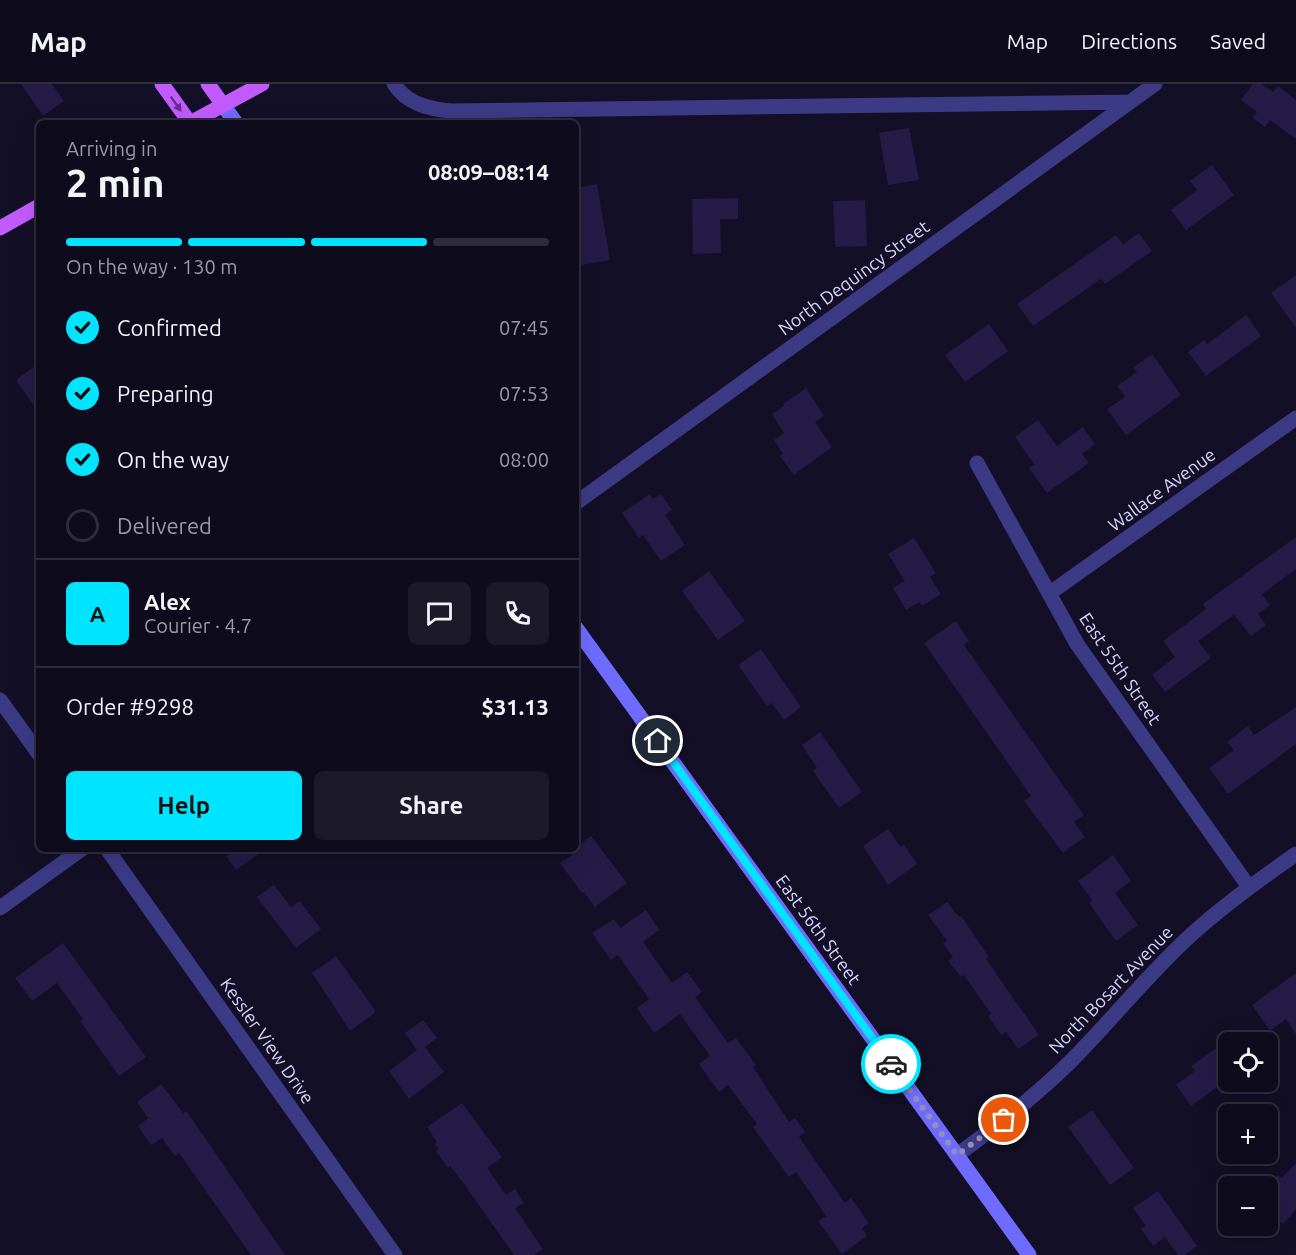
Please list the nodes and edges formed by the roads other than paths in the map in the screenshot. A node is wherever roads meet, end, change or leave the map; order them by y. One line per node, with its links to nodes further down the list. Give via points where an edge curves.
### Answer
1 (162, 84): 8 (main road, one-way to 8)
2 (208, 84): 7 (main road)
3 (262, 84): 7 (main road)
4 (394, 84): 6 (street, via 414,102 452,111)
5 (1155, 84): 6 (street, North Dequincy Street)
6 (1129, 102): 15 (street, North Dequincy Street)
7 (223, 105): 9 (main road); 10 (street)
8 (188, 120)
9 (196, 120)
10 (234, 120)
11 (36, 208): 12 (main road)
12 (0, 228)
13 (1296, 418): 16 (street, Wallace Avenue)
14 (977, 463): 16 (street, East 55th Street)
15 (579, 501)
16 (1050, 593): 23 (street, East 55th Street, via 1077,644)
17 (579, 632): 25 (street, East 56th Street)
18 (0, 700): 19 (street)
19 (36, 750)
20 (78, 852): 24 (street)
21 (109, 852): 26 (street, Kessler View Drive)
22 (1296, 854): 23 (street, North Bosart Avenue)
23 (1249, 887): 25 (street, North Bosart Avenue, via 1171,954 1048,1082)
24 (0, 908)
25 (957, 1155): 27 (street, East 56th Street)
26 (395, 1255)
27 (1029, 1255)

